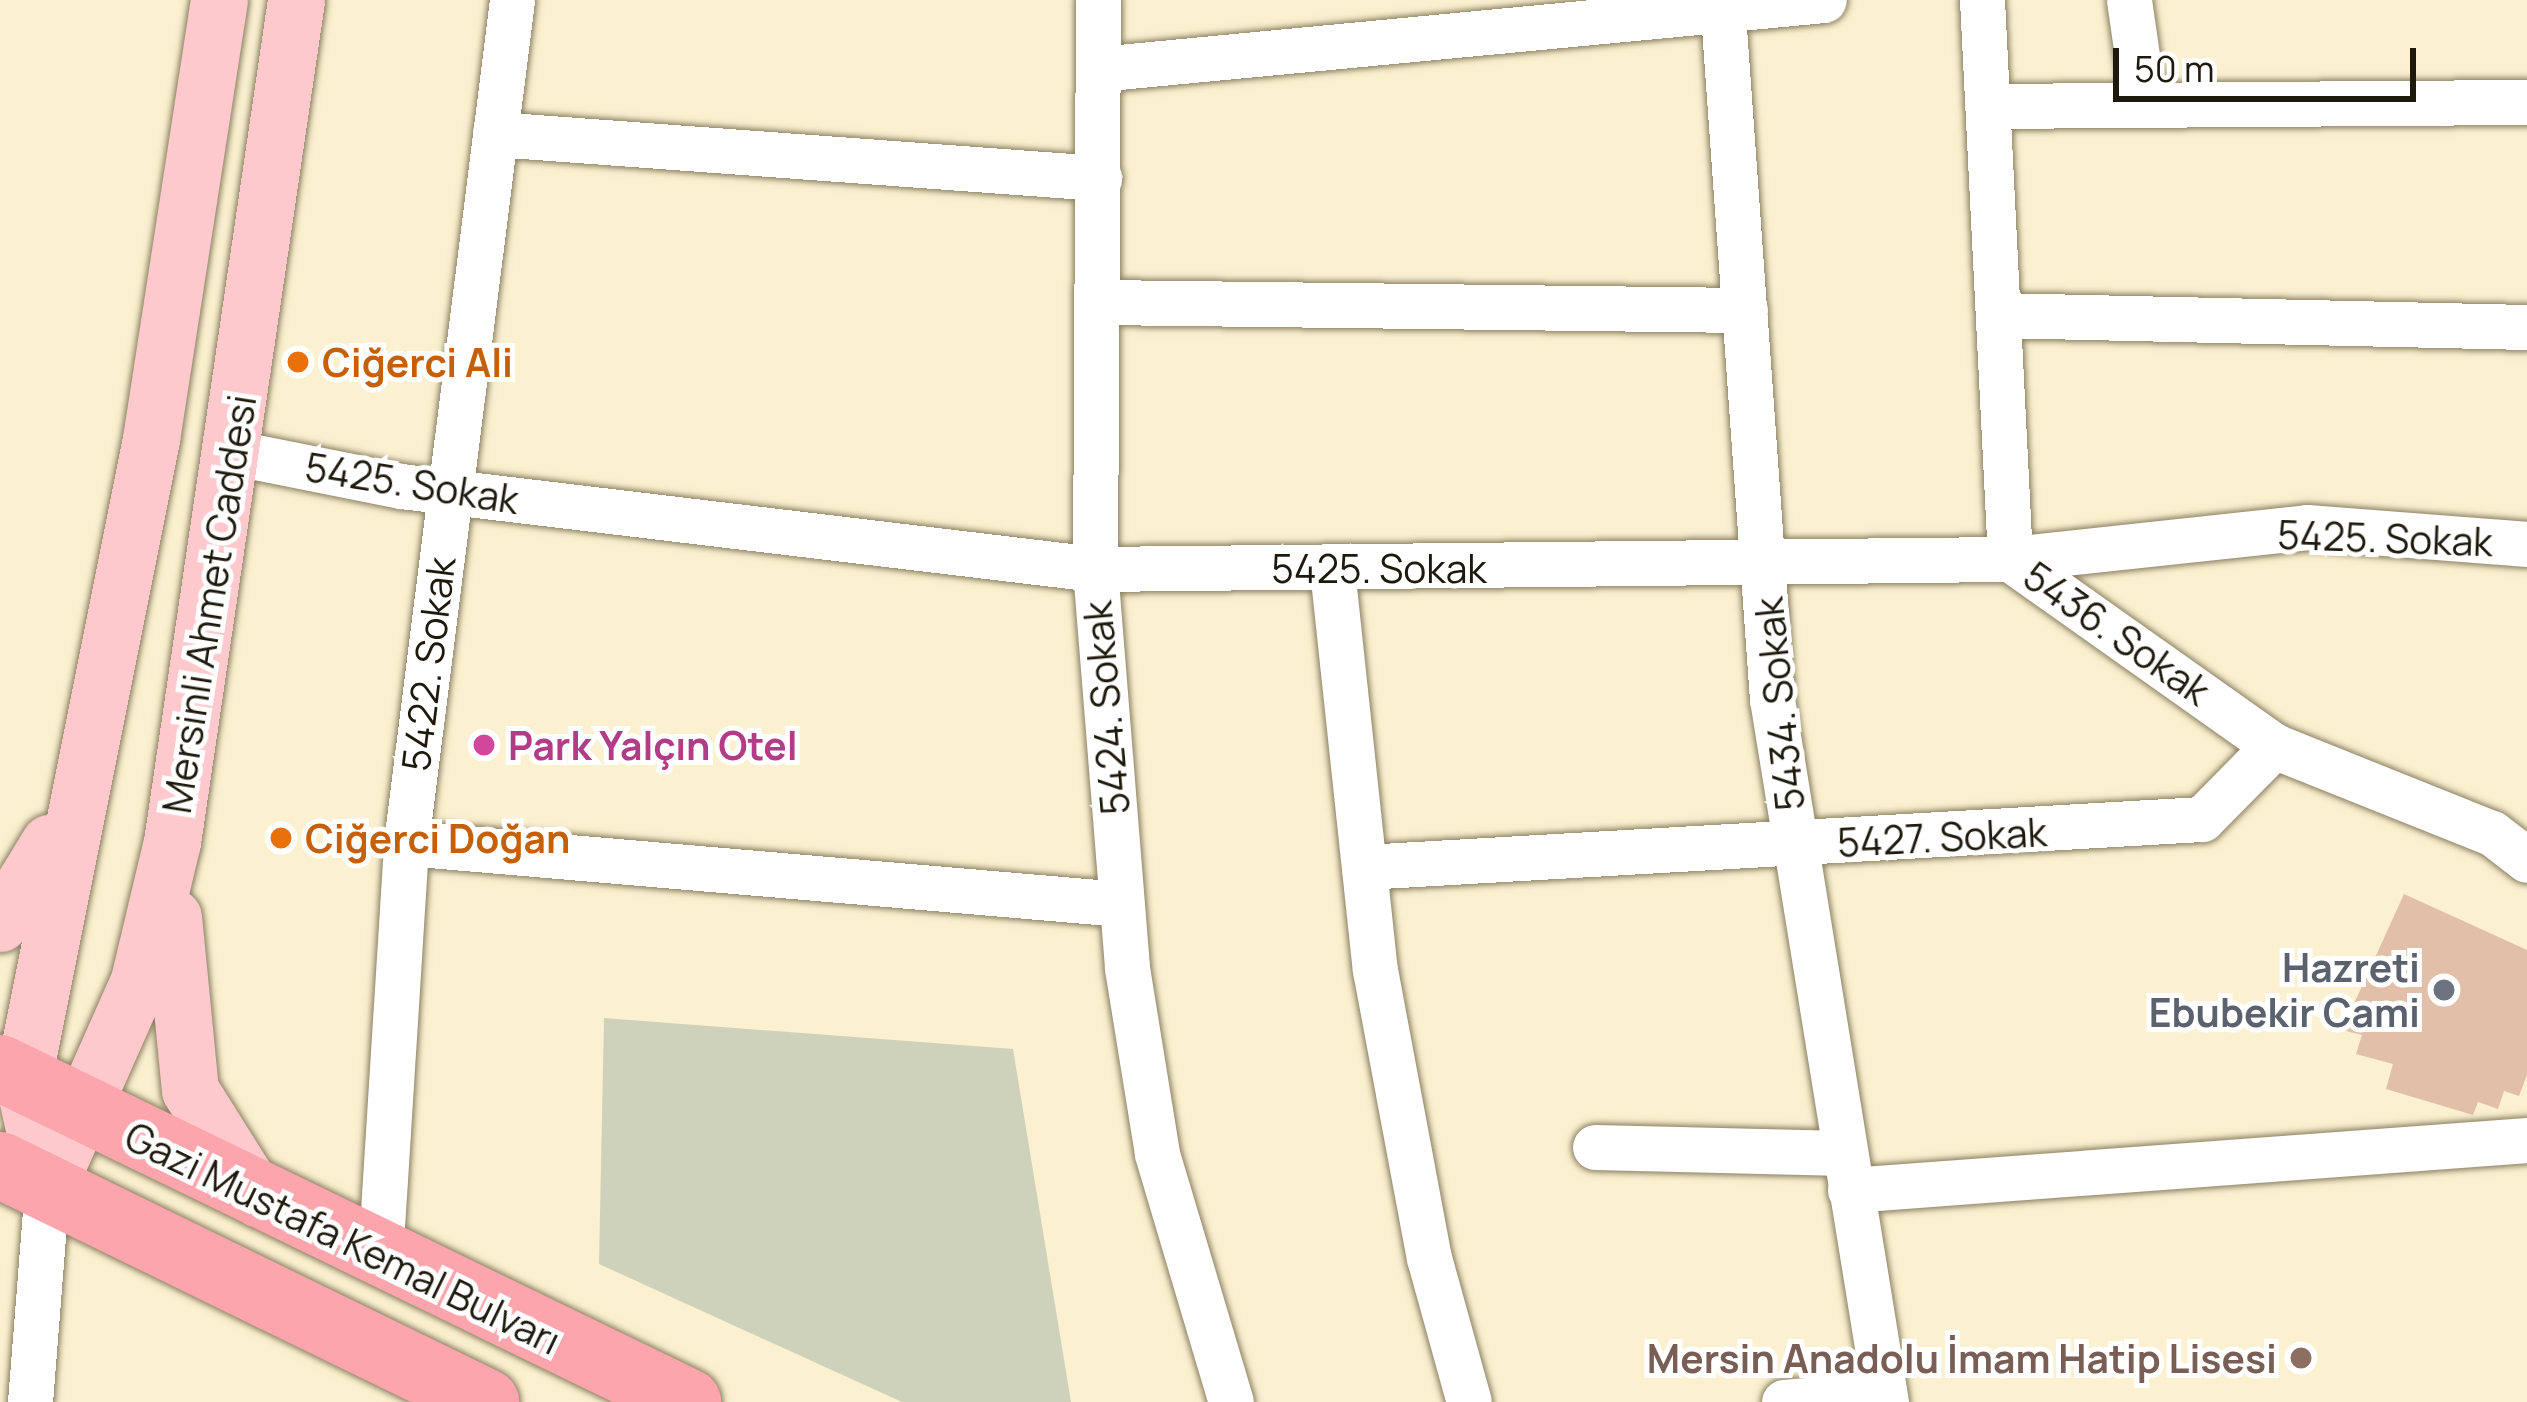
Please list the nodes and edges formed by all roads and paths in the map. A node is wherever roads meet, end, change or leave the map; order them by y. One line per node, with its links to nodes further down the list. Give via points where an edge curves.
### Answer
1 (218, 0): 15 (main road, Mersinli Ahmet Caddesi)
2 (296, 0): 20 (main road, Mersinli Ahmet Caddesi)
3 (512, 0): 13 (street, 5422. Sokak)
4 (1098, 0): 9 (street, 5424. Sokak)
5 (1824, 0): 8 (street)
6 (1982, 0): 12 (street, 5436. Sokak)
7 (2129, 0): 11 (street)
8 (1722, 4): 9 (street); 17 (street, 5434. Sokak)
9 (1098, 69): 14 (street, 5424. Sokak)
10 (2527, 102): 11 (street)
11 (2144, 104): 12 (street)
12 (1988, 106): 18 (street, 5436. Sokak)
13 (495, 134): 14 (street); 22 (street, 5422. Sokak)
14 (1099, 178): 16 (street, 5424. Sokak)
15 (176, 273): 20 (main road); 29 (main road, Mersinli Ahmet Caddesi, via 151,439)
16 (1100, 302): 17 (street); 27 (street, 5424. Sokak)
17 (1745, 310): 25 (street, 5434. Sokak)
18 (1998, 315): 19 (street); 24 (street, 5436. Sokak)
19 (2527, 327)
20 (249, 336): 21 (main road, Mersinli Ahmet Caddesi)
21 (236, 453): 22 (street, 5425. Sokak); 30 (main road, Mersinli Ahmet Caddesi)
22 (450, 492): 27 (street, 5425. Sokak); 31 (street, 5422. Sokak)
23 (2527, 544): 24 (street, 5425. Sokak, via 2307,527)
24 (2010, 559): 25 (street, 5425. Sokak); 28 (street, 5436. Sokak, via 2156,654)
25 (1765, 567): 26 (street, 5425. Sokak); 32 (street, 5434. Sokak, via 1772,699)
26 (1332, 568): 27 (street, 5425. Sokak); 34 (street)
27 (1095, 569): 35 (street, 5424. Sokak)
28 (2273, 746): 32 (street, 5427. Sokak, via 2201,819); 33 (street, 5436. Sokak, via 2492,833)
29 (71, 803): 36 (main road); 37 (main road, Mersinli Ahmet Caddesi)
30 (172, 842): 38 (main road, Mersinli Ahmet Caddesi, via 139,980); 43 (main road, via 174,984 190,1090)
31 (406, 843): 35 (street); 44 (street, 5422. Sokak)
32 (1795, 846): 34 (street, 5427. Sokak); 41 (street, 5434. Sokak)
33 (2527, 860)
34 (1364, 867): 50 (street, via 1429,1258)
35 (1121, 904): 49 (street, 5424. Sokak, via 1157,1154)
36 (0, 923)
37 (11, 1074): 38 (highway, Gazi Mustafa Kemal Bulvarı); 42 (main road, Mersinli Ahmet Caddesi)
38 (82, 1112): 42 (main road, Mersinli Ahmet Caddesi); 43 (highway, Gazi Mustafa Kemal Bulvarı)
39 (2527, 1140): 41 (street)
40 (1595, 1147): 41 (street)
41 (1847, 1171): 45 (street, 5434. Sokak)
42 (24, 1176): 46 (street, Mersinli Ahmet Caddesi); 47 (highway)
43 (258, 1198): 44 (highway, Gazi Mustafa Kemal Bulvarı)
44 (380, 1259): 48 (highway, Gazi Mustafa Kemal Bulvarı)
45 (1885, 1398): 51 (street)
46 (30, 1402)
47 (486, 1402)
48 (688, 1402)
49 (1231, 1402)
50 (1469, 1402)
51 (1784, 1402)

